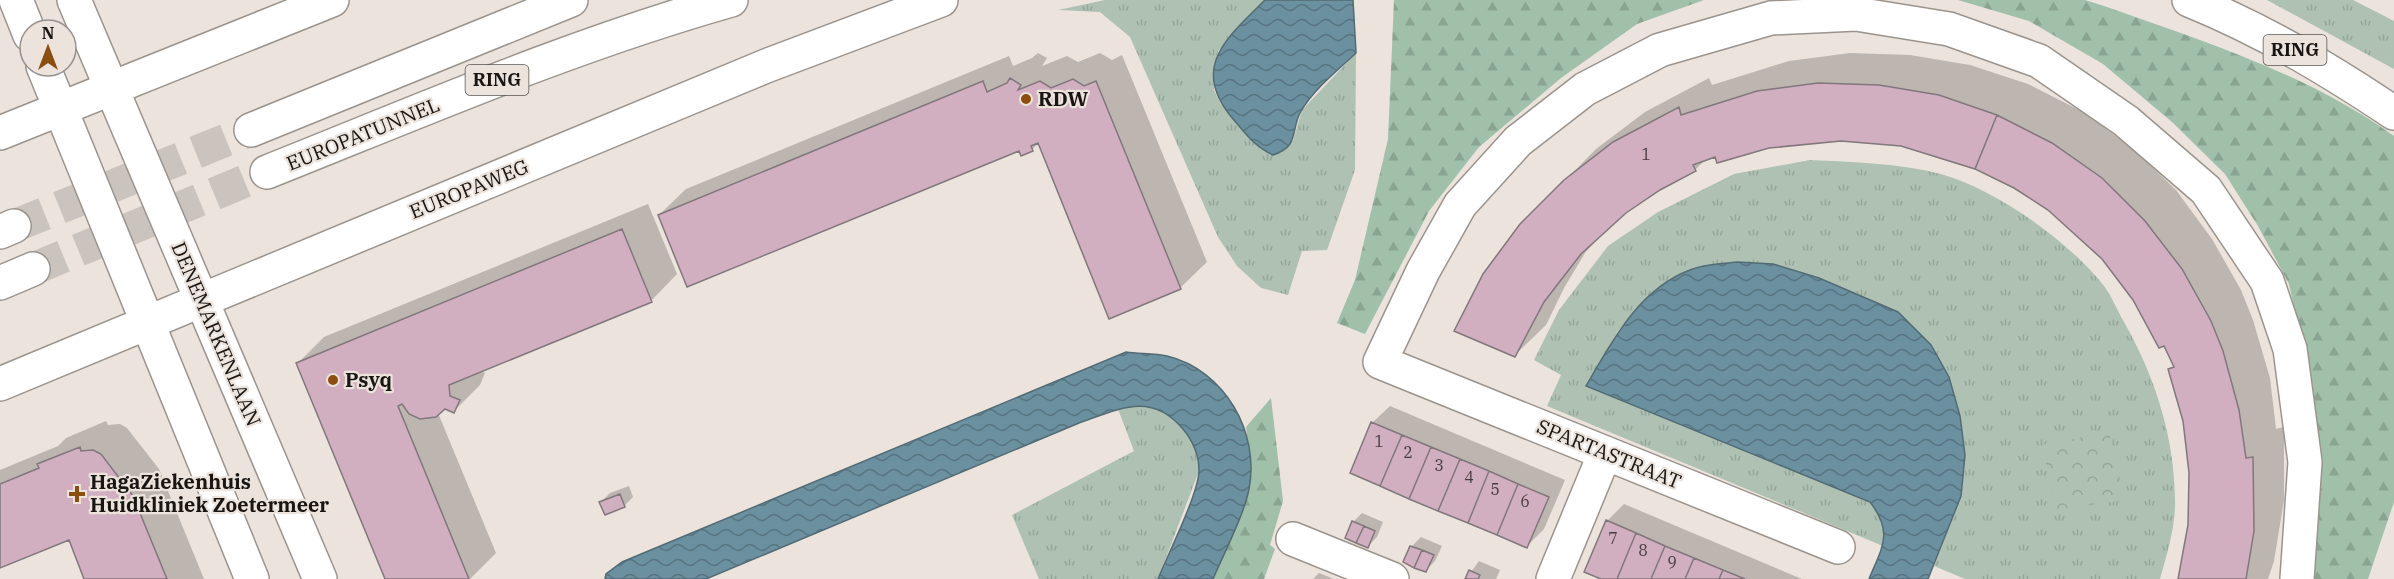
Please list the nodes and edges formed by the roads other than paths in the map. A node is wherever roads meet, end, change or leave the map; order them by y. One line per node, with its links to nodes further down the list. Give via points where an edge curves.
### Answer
1 (16, 0): 8 (street)
2 (74, 0): 10 (street, DENEMARKENLAAN)
3 (332, 0): 10 (street)
4 (571, 0): 13 (street, RING)
5 (731, 0): 15 (street, EUROPATUNNEL / RING, via 528,68)
6 (941, 0): 18 (street, EUROPAWEG, via 755,71)
7 (2189, 0): 12 (street, RING, via 2241,21 2317,62)
8 (23, 18)
9 (48, 78): 11 (street)
10 (111, 88): 11 (street); 18 (street, DENEMARKENLAAN)
11 (61, 109): 14 (street); 19 (street)
12 (2394, 113)
13 (250, 130)
14 (0, 133)
15 (267, 172)
16 (33, 269): 17 (street)
17 (0, 283)
18 (201, 300): 19 (street, EUROPAWEG); 25 (street, DENEMARKENLAAN)
19 (148, 323): 20 (street, EUROPAWEG); 24 (street)
20 (0, 384)
21 (1605, 453): 23 (street, SPARTASTRAAT); 27 (street); 28 (street, SPARTASTRAAT, via 1380,362 1423,271 1460,205 1518,141 1585,89 1660,50 1771,18 1856,14 1949,29 2039,61 2126,121 2206,190 2267,281 2290,349 2305,462)
22 (1293, 539): 26 (street)
23 (1838, 547)
24 (252, 579)
25 (320, 579)
26 (1392, 579)
27 (1553, 579)
28 (2297, 579)

